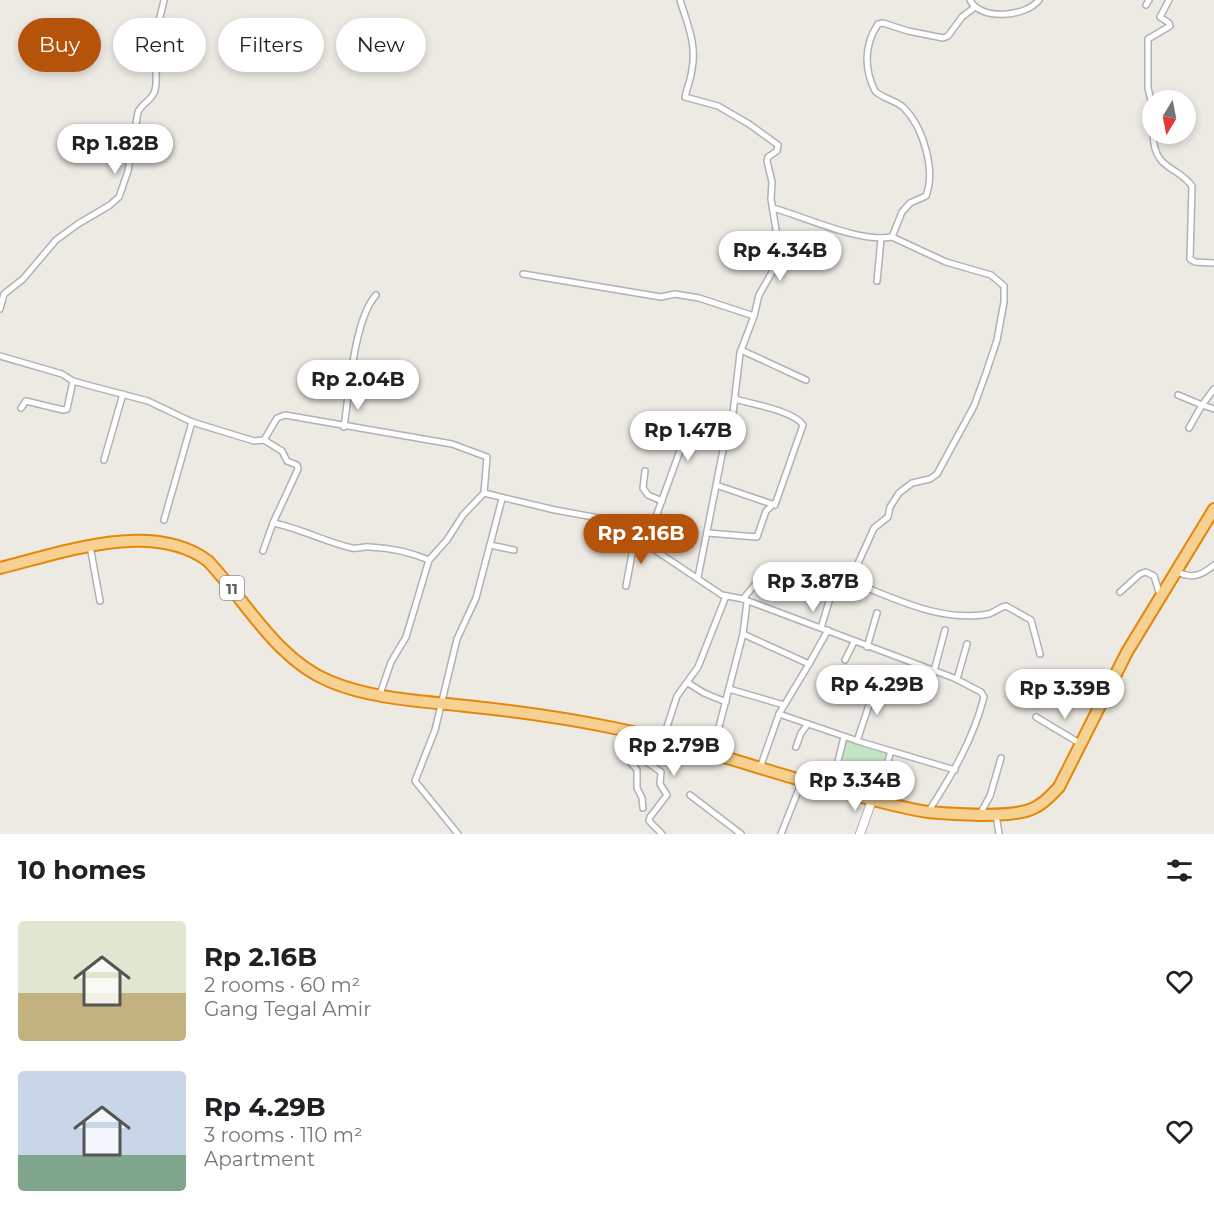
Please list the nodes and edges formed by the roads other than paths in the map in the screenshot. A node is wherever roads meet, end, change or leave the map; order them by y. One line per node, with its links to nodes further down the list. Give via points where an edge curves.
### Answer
1 (164, 0): 15 (street, via 154,45 155,91 138,112 128,171 119,196 57,240 23,279 4,294)
2 (680, 0): 8 (street, via 693,50 693,68 685,97 718,106 778,143 777,151 767,160)
3 (1039, 0): 5 (street, via 1003,15 982,11)
4 (1169, 0): 6 (street, via 1160,17 1170,26 1148,39)
5 (970, 2): 9 (street, via 943,38 883,23 874,29 866,61 873,87 902,106 918,126 930,170 926,196 910,203 902,212)
6 (1148, 90)
7 (1155, 144): 11 (street, via 1161,160 1192,186 1190,259)
8 (773, 208): 10 (street); 16 (street, via 778,255 759,295)
9 (892, 237): 10 (street); 55 (street, via 946,262 996,277 1004,285 1004,302 997,340 976,400 943,464 930,479 912,483 899,494 885,520 874,528)
10 (881, 239): 13 (street)
11 (1214, 263)
12 (523, 274): 16 (street, via 661,297 675,294 699,298)
13 (877, 280)
14 (376, 295): 30 (street, via 367,308 359,337)
15 (0, 309)
16 (754, 316): 17 (street)
17 (741, 350): 19 (street); 24 (street)
18 (0, 356): 20 (street, via 62,374)
19 (806, 380)
20 (73, 381): 22 (street); 26 (street, via 67,409 26,401)
21 (1214, 389): 25 (street)
22 (123, 394): 29 (street, via 148,400); 33 (street)
23 (1178, 395): 25 (street)
24 (735, 399): 35 (street); 39 (street, via 777,411 803,424)
25 (1202, 405): 27 (street); 31 (street)
26 (21, 408)
27 (1214, 409)
28 (701, 418): 38 (street, via 686,434)
29 (192, 422): 32 (street, via 255,441); 41 (street)
30 (344, 427): 32 (street, via 280,416); 36 (street, via 452,444 485,455 488,459)
31 (1189, 428)
32 (264, 440): 42 (street, via 298,467)
33 (104, 460)
34 (645, 471): 38 (street, via 643,488)
35 (716, 485): 39 (street); 43 (street)
36 (484, 494): 37 (street); 49 (street)
37 (502, 499): 44 (street, via 610,520); 45 (street)
38 (662, 501): 44 (street)
39 (775, 505): 43 (street, via 766,511 756,538)
40 (1214, 509): 52 (highway, 11)
41 (164, 520)
42 (273, 523): 48 (street); 49 (street, via 351,548 369,546)
43 (707, 533): 53 (street)
44 (641, 540): 53 (street); 56 (street, via 629,562)
45 (490, 545): 47 (street); 81 (street, via 476,598 457,639)
46 (90, 546): 51 (highway, 11); 60 (street); 79 (highway, 11, via 159,541 196,552 220,573 276,642 301,664 327,681)
47 (514, 550)
48 (263, 551)
49 (429, 560): 79 (street, via 406,637 391,662)
50 (1214, 565): 52 (street, via 1197,576)
51 (0, 568)
52 (1176, 571): 59 (highway, 11)
53 (698, 578): 58 (street)
54 (836, 578): 55 (street); 61 (street, via 802,568 773,567); 63 (street)
55 (850, 581): 70 (street, via 927,611 989,614 1006,606 1031,620)
56 (626, 586)
57 (1120, 592): 59 (street, via 1146,572 1154,576)
58 (726, 596): 61 (street); 75 (street, via 702,658)
59 (1161, 597): 90 (highway, 11, via 1127,652)
60 (100, 601)
61 (745, 601): 63 (street); 66 (street)
62 (877, 613): 69 (street)
63 (820, 628): 64 (street)
64 (828, 630): 67 (street); 72 (street)
65 (945, 630): 73 (street)
66 (743, 634): 72 (street); 78 (street)
67 (854, 642): 69 (street); 71 (street)
68 (967, 644): 74 (street)
69 (867, 647): 73 (street)
70 (1040, 654)
71 (845, 660)
72 (809, 664): 82 (street)
73 (934, 671): 74 (street); 77 (street)
74 (957, 679): 96 (street, via 984,697)
75 (687, 683): 80 (street); 88 (street, via 677,696)
76 (876, 684): 89 (street)
77 (930, 686)
78 (729, 688): 80 (street); 82 (street)
79 (380, 694): 81 (highway, 11)
80 (726, 702): 93 (street)
81 (443, 704): 86 (highway, 11); 106 (street, via 415,781)
82 (784, 705): 83 (street)
83 (779, 714): 85 (street); 95 (street)
84 (1036, 717): 90 (street)
85 (808, 724): 87 (street); 91 (street)
86 (627, 731): 88 (highway, 11); 102 (street, via 623,753 637,770); 107 (street, via 629,750 661,771 660,784 666,795 649,821)
87 (844, 737): 89 (street); 98 (street)
88 (663, 741): 93 (highway, 11)
89 (857, 741): 92 (street)
90 (1081, 744): 105 (highway, 11, via 1049,799 1021,813)
91 (796, 747)
92 (891, 751): 96 (street); 99 (street, via 883,777)
93 (712, 754): 95 (highway, 11)
94 (1001, 758): 104 (street)
95 (760, 768): 97 (highway, 11)
96 (955, 770): 103 (street)
97 (802, 781): 98 (highway, 11); 109 (street)
98 (831, 789): 101 (highway, 11)
99 (900, 794)
100 (690, 795): 108 (street)
101 (872, 800): 103 (highway, 11); 110 (street)
102 (643, 808)
103 (928, 812): 104 (highway, 11)
104 (980, 814): 105 (highway, 11)
105 (996, 814): 111 (street)
106 (458, 834)
107 (662, 834)
108 (741, 834)
109 (781, 834)
110 (860, 834)
111 (999, 834)

